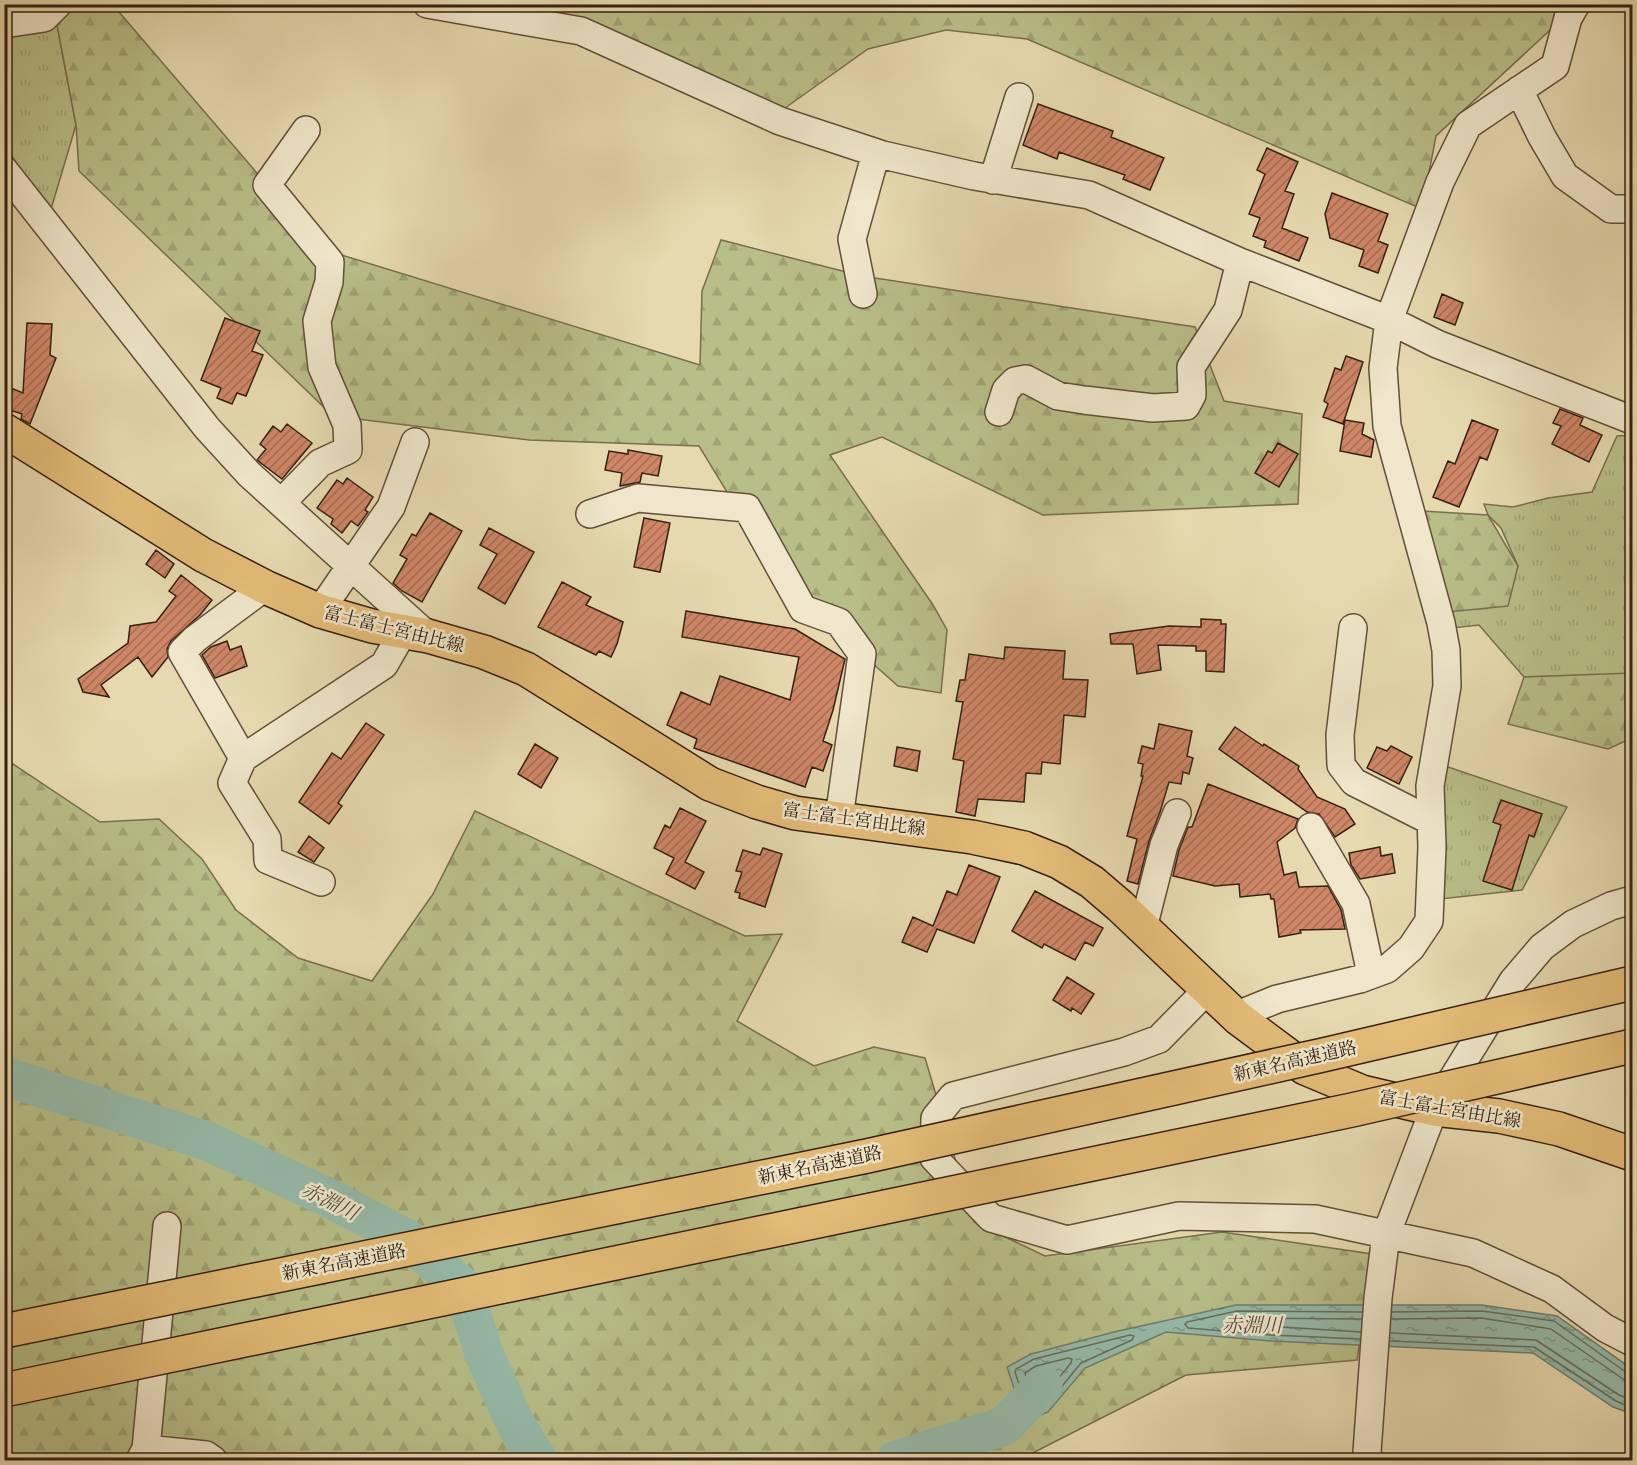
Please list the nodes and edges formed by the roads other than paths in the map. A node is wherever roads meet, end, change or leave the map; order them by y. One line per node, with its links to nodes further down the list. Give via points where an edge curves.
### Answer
1 (58, 4): 4 (street, via 44,18)
2 (427, 4): 8 (street, via 581,31 780,122)
3 (1576, 4): 5 (street, via 1568,18 1555,66)
4 (4, 24)
5 (1520, 90): 11 (street, via 1565,176 1611,209); 14 (street, via 1468,125 1440,182)
6 (1019, 97): 10 (street)
7 (306, 130): 19 (street, via 267,184 330,262 329,282 317,321 322,367 347,425 348,450 320,463)
8 (876, 153): 10 (street); 13 (street, via 852,239)
9 (4, 170): 19 (street, via 207,428)
10 (993, 180): 12 (street, via 1089,195)
11 (1632, 209)
12 (1240, 262): 14 (street); 15 (street, via 1228,310 1191,367 1192,395 1186,406 1153,408 1058,396 1026,380 1015,381 1006,390)
13 (863, 294)
14 (1389, 320): 16 (street, via 1437,344); 29 (street, via 1383,368 1387,426 1446,650 1447,686 1430,786)
15 (999, 412)
16 (1632, 420)
17 (4, 430): 22 (main road, 富士富士宮由比線, via 203,555)
18 (415, 442): 21 (street, via 391,507)
19 (281, 503): 21 (street)
20 (590, 514): 28 (street, via 638,498 747,508 803,609 839,622 862,654)
21 (351, 565): 23 (street); 25 (street)
22 (265, 587): 23 (main road, 富士富士宮由比線); 26 (street, via 182,652)
23 (320, 611): 25 (main road, 富士富士宮由比線)
24 (1353, 628): 29 (street, via 1340,735 1341,765 1354,782)
25 (415, 634): 26 (street, via 384,665); 28 (main road, 富士富士宮由比線, via 484,652 526,669 710,784 795,813)
26 (243, 758): 31 (street, via 232,783 267,839 268,860)
27 (1177, 813): 33 (street, via 1164,845)
28 (839, 818): 33 (main road, 富士富士宮由比線, via 1024,848 1059,862 1092,882)
29 (1431, 821): 34 (street, via 1429,921 1411,948 1387,969)
30 (1311, 827): 34 (street, via 1360,897)
31 (321, 882)
32 (1632, 900): 39 (street, via 1573,924 1542,947 1513,981)
33 (1143, 928): 36 (main road, 富士富士宮由比線)
34 (1371, 974): 37 (street, via 1277,999)
35 (1632, 983): 43 (main road, 新東名高速道路, bridge, via 867,1156)
36 (1208, 989): 37 (main road, 富士富士宮由比線); 42 (street, via 1159,1039 1124,1053 953,1096 935,1118 934,1158 991,1218 1067,1240 1179,1216 1315,1219)
37 (1238, 1018): 39 (main road, 富士富士宮由比線, via 1305,1068 1362,1092)
38 (1632, 1046): 45 (main road, bridge, via 1352,1110)
39 (1434, 1109): 40 (main road, 富士富士宮由比線, via 1499,1116 1559,1129); 42 (street)
40 (1632, 1154)
41 (167, 1226): 46 (street)
42 (1386, 1235): 44 (street, via 1473,1253 1552,1289 1605,1328); 48 (street, via 1378,1298)
43 (4, 1331)
44 (1632, 1342)
45 (4, 1390)
46 (143, 1455): 47 (street, via 206,1455)
47 (213, 1461)
48 (1369, 1461)

